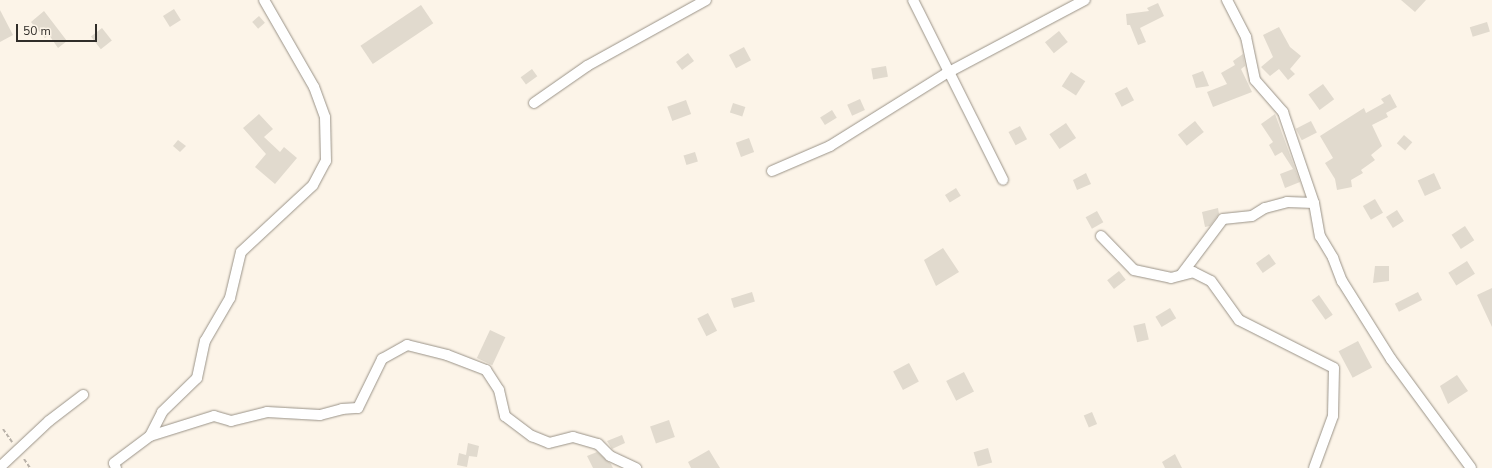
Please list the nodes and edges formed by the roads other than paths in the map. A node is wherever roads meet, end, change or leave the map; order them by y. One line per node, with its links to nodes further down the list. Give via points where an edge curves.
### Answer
1 (264, 0): 14 (street, via 314,87 326,118 326,161 313,185 241,252 230,298 204,341 197,378 162,412)
2 (706, 0): 7 (street, via 587,66)
3 (913, 0): 6 (street)
4 (1085, 0): 6 (street)
5 (1227, 0): 10 (street, via 1246,37 1255,80 1283,112)
6 (947, 73): 8 (street, via 830,146); 9 (street)
7 (534, 103)
8 (772, 171)
9 (1003, 180)
10 (1314, 203): 12 (street, via 1287,202 1265,208 1252,216 1223,219); 19 (street, via 1320,236 1333,258 1342,281 1391,359)
11 (1101, 236): 12 (street, via 1134,270 1171,278)
12 (1181, 276): 18 (street, via 1193,272 1210,281 1239,320 1334,368 1333,416)
13 (84, 396): 15 (street, via 49,421)
14 (150, 436): 16 (street, via 114,463); 17 (street, via 214,416 231,421 267,412 320,415 358,408 382,359 407,345 447,355 486,370 499,390 505,416 532,436 550,443 573,436 598,444 610,456)
15 (0, 467)
16 (116, 468)
17 (636, 468)
18 (1314, 468)
19 (1471, 468)

